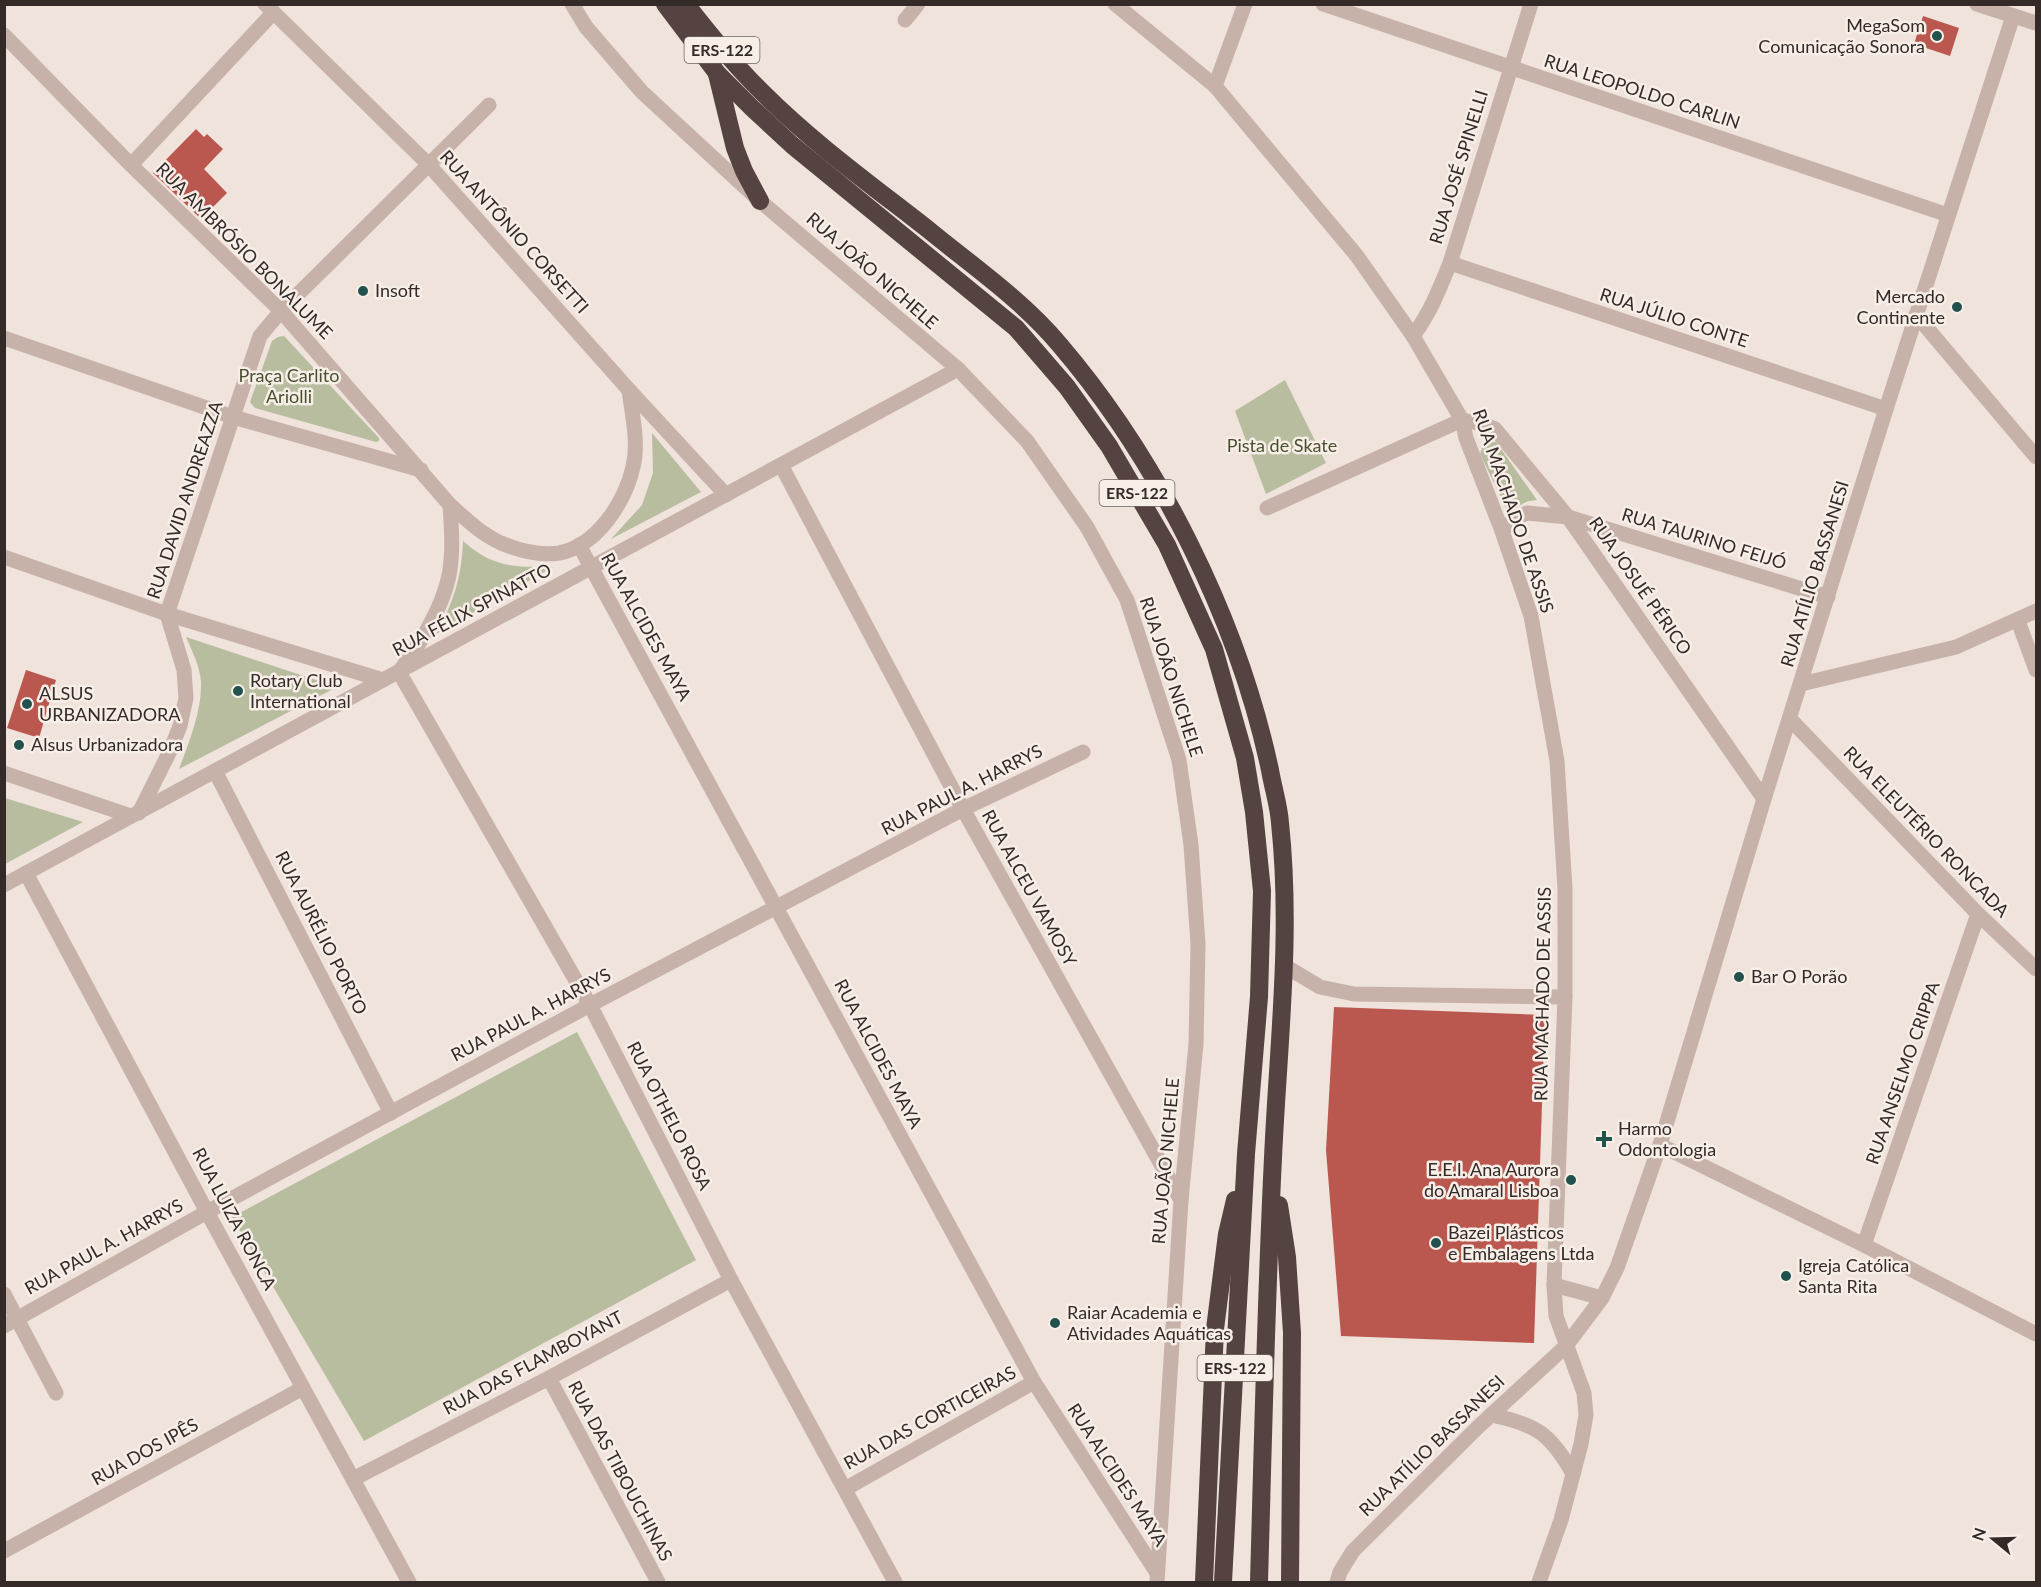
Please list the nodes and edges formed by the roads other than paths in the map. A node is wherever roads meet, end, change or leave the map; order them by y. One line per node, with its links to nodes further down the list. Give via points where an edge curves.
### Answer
1 (572, 4): 21 (street, RUA JOÃO NICHELE, via 586,27 642,92)
2 (665, 4): 16 (highway, ERS-122)
3 (686, 4): 64 (highway, ERS-122, via 762,92 803,130 1006,293 1058,342 1116,417 1154,476 1208,586 1253,702 1280,820)
4 (918, 4): 12 (street)
5 (1115, 4): 17 (street, RUA MACHADO DE ASSIS)
6 (1245, 4): 17 (street)
7 (1323, 4): 15 (street, RUA LEOPOLDO CARLIN)
8 (1531, 4): 15 (street, RUA JOSÉ SPINELLI)
9 (1983, 6): 11 (street)
10 (269, 9): 19 (street, RUA ANTÔNIO CORSETTI); 20 (street)
11 (2013, 16): 13 (street); 22 (street, RUA ATÍLIO BASSANESI)
12 (905, 20)
13 (2037, 23)
14 (4, 35): 20 (street, RUA AMBRÓSIO BONALUME)
15 (1511, 68): 22 (street, RUA LEOPOLDO CARLIN); 23 (street, RUA JOSÉ SPINELLI)
16 (717, 73): 21 (highway, via 735,147); 70 (highway, ERS-122, via 792,145 1016,328 1067,387 1109,446 1167,545 1214,649 1245,758 1254,812 1262,891 1259,997)
17 (1215, 86): 26 (street, RUA MACHADO DE ASSIS, via 1357,256)
18 (489, 105): 19 (street, RUA DAVID ANDREAZZA)
19 (428, 164): 24 (street, RUA DAVID ANDREAZZA); 29 (street, RUA ANTÔNIO CORSETTI)
20 (131, 165): 24 (street, RUA AMBRÓSIO BONALUME)
21 (760, 201): 28 (street, RUA JOÃO NICHELE)
22 (1948, 215): 25 (street, RUA ATÍLIO BASSANESI)
23 (1449, 264): 26 (street, RUA JOSÉ SPINELLI, via 1435,301); 30 (street, RUA JÚLIO CONTE)
24 (281, 311): 31 (street, RUA DAVID ANDREAZZA, via 260,336); 35 (street, RUA AMBRÓSIO BONALUME)
25 (1916, 315): 30 (street, RUA ATÍLIO BASSANESI); 33 (street)
26 (1413, 336): 32 (street, RUA MACHADO DE ASSIS)
27 (4, 338): 31 (street)
28 (958, 369): 34 (street, RUA FÉLIX SPINATTO); 72 (street, RUA JOÃO NICHELE, via 1027,441 1087,527 1127,600 1179,760 1191,845 1198,944 1197,1044)
29 (629, 390): 36 (street, RUA ANTÔNIO CORSETTI); 41 (street, RUA AMBRÓSIO BONALUME, via 634,466 621,500 601,528)
30 (1886, 409): 44 (street, RUA ATÍLIO BASSANESI)
31 (233, 417): 35 (street); 46 (street, RUA DAVID ANDREAZZA)
32 (1462, 420): 38 (street); 39 (street, RUA JOSUÉ PÉRICO, via 1495,429); 40 (street, RUA MACHADO DE ASSIS)
33 (2037, 457)
34 (781, 465): 36 (street, RUA FÉLIX SPINATTO); 57 (street, RUA ALCEU VAMOSY)
35 (421, 471): 37 (street, RUA AMBRÓSIO BONALUME)
36 (726, 495): 43 (street, RUA FÉLIX SPINATTO)
37 (450, 505): 41 (street, RUA AMBRÓSIO BONALUME, via 475,528 500,543 530,552 559,553); 49 (street, via 451,560 447,585 416,649)
38 (1267, 508)
39 (1569, 517): 40 (street, RUA TAURINO FEIJÓ, via 1527,513); 44 (street, RUA TAURINO FEIJÓ); 56 (street, RUA JOSUÉ PÉRICO)
40 (1502, 531): 66 (street, RUA MACHADO DE ASSIS, via 1531,616 1557,760 1565,889)
41 (579, 545): 43 (street, RUA ALCIDES MAYA)
42 (4, 557): 46 (street)
43 (591, 568): 49 (street, RUA FÉLIX SPINATTO); 61 (street, RUA ALCIDES MAYA)
44 (1828, 597): 51 (street, RUA ATÍLIO BASSANESI)
45 (2037, 611): 47 (street)
46 (167, 614): 50 (street); 58 (street, RUA DAVID ANDREAZZA, via 184,670 186,698 170,751)
47 (2018, 621): 48 (street); 51 (street, via 1956,647)
48 (2037, 670)
49 (399, 672): 50 (street, RUA FÉLIX SPINATTO); 67 (street, RUA OTHELO ROSA)
50 (383, 680): 54 (street, RUA FÉLIX SPINATTO)
51 (1801, 684): 52 (street, RUA ATÍLIO BASSANESI)
52 (1790, 719): 56 (street, RUA ATÍLIO BASSANESI); 62 (street, RUA ELEUTÉRIO RONCADA)
53 (1083, 752): 57 (street, RUA PAUL A. HARRYS)
54 (215, 771): 58 (street, RUA FÉLIX SPINATTO); 68 (street, RUA AURÉLIO PORTO)
55 (4, 773): 58 (street)
56 (1764, 799): 69 (street, RUA ATÍLIO BASSANESI)
57 (963, 809): 61 (street, RUA PAUL A. HARRYS); 72 (street, RUA ALCEU VAMOSY)
58 (135, 814): 59 (street, RUA FÉLIX SPINATTO)
59 (26, 873): 60 (street, RUA FÉLIX SPINATTO); 73 (street, RUA LUIZA RONCA)
60 (4, 885)
61 (778, 908): 67 (street, RUA PAUL A. HARRYS); 83 (street, RUA ALCIDES MAYA)
62 (1978, 914): 63 (street, RUA ELEUTÉRIO RONCADA); 74 (street, RUA ANSELMO CRIPPA)
63 (2031, 956): 65 (street, RUA ELEUTÉRIO RONCADA)
64 (1285, 966): 66 (street, via 1320,987 1354,994); 71 (highway, ERS-122)
65 (2037, 969)
66 (1565, 997): 76 (street, RUA MACHADO DE ASSIS)
67 (590, 1005): 68 (street, RUA PAUL A. HARRYS); 75 (street, RUA OTHELO ROSA)
68 (391, 1113): 73 (street, RUA PAUL A. HARRYS)
69 (1660, 1145): 74 (street); 78 (street, RUA ATÍLIO BASSANESI, via 1617,1268)
70 (1246, 1154): 95 (highway, via 1227,1234 1215,1329); 96 (highway, ERS-122)
71 (1273, 1156): 97 (highway, ERS-122); 98 (highway, via 1287,1257 1292,1333)
72 (1181, 1200): 91 (street, RUA JOÃO NICHELE)
73 (207, 1212): 79 (street, RUA PAUL A. HARRYS); 84 (street, RUA LUIZA RONCA)
74 (1864, 1245): 80 (street)
75 (731, 1280): 82 (street, RUA DAS FLAMBOYANT); 89 (street, RUA OTHELO ROSA)
76 (1554, 1285): 78 (street); 81 (street, RUA MACHADO DE ASSIS, via 1556,1316)
77 (4, 1294): 79 (street)
78 (1602, 1298): 81 (street, RUA ATÍLIO BASSANESI)
79 (11, 1322): 85 (street)
80 (2037, 1334)
81 (1566, 1346): 86 (street, RUA ATÍLIO BASSANESI); 87 (street, RUA MACHADO DE ASSIS, via 1584,1393 1586,1415)
82 (549, 1378): 88 (street, RUA DAS FLAMBOYANT); 93 (street, RUA DAS TIBOUCHINAS)
83 (1034, 1382): 89 (street, RUA DAS CORTICEIRAS); 91 (street, RUA ALCIDES MAYA)
84 (303, 1388): 88 (street, RUA LUIZA RONCA); 90 (street, RUA DOS IPÊS)
85 (56, 1393)
86 (1491, 1415): 87 (street, via 1528,1424 1542,1432); 99 (street, RUA ATÍLIO BASSANESI, via 1353,1551)
87 (1573, 1474): 100 (street, RUA MACHADO DE ASSIS)
88 (353, 1479): 92 (street, RUA LUIZA RONCA)
89 (845, 1489): 94 (street, RUA OTHELO ROSA)
90 (4, 1551)
91 (1157, 1578)
92 (409, 1582)
93 (658, 1582)
94 (895, 1582)
95 (1204, 1582)
96 (1223, 1582)
97 (1259, 1582)
98 (1290, 1582)
99 (1336, 1582)
100 (1539, 1582)

